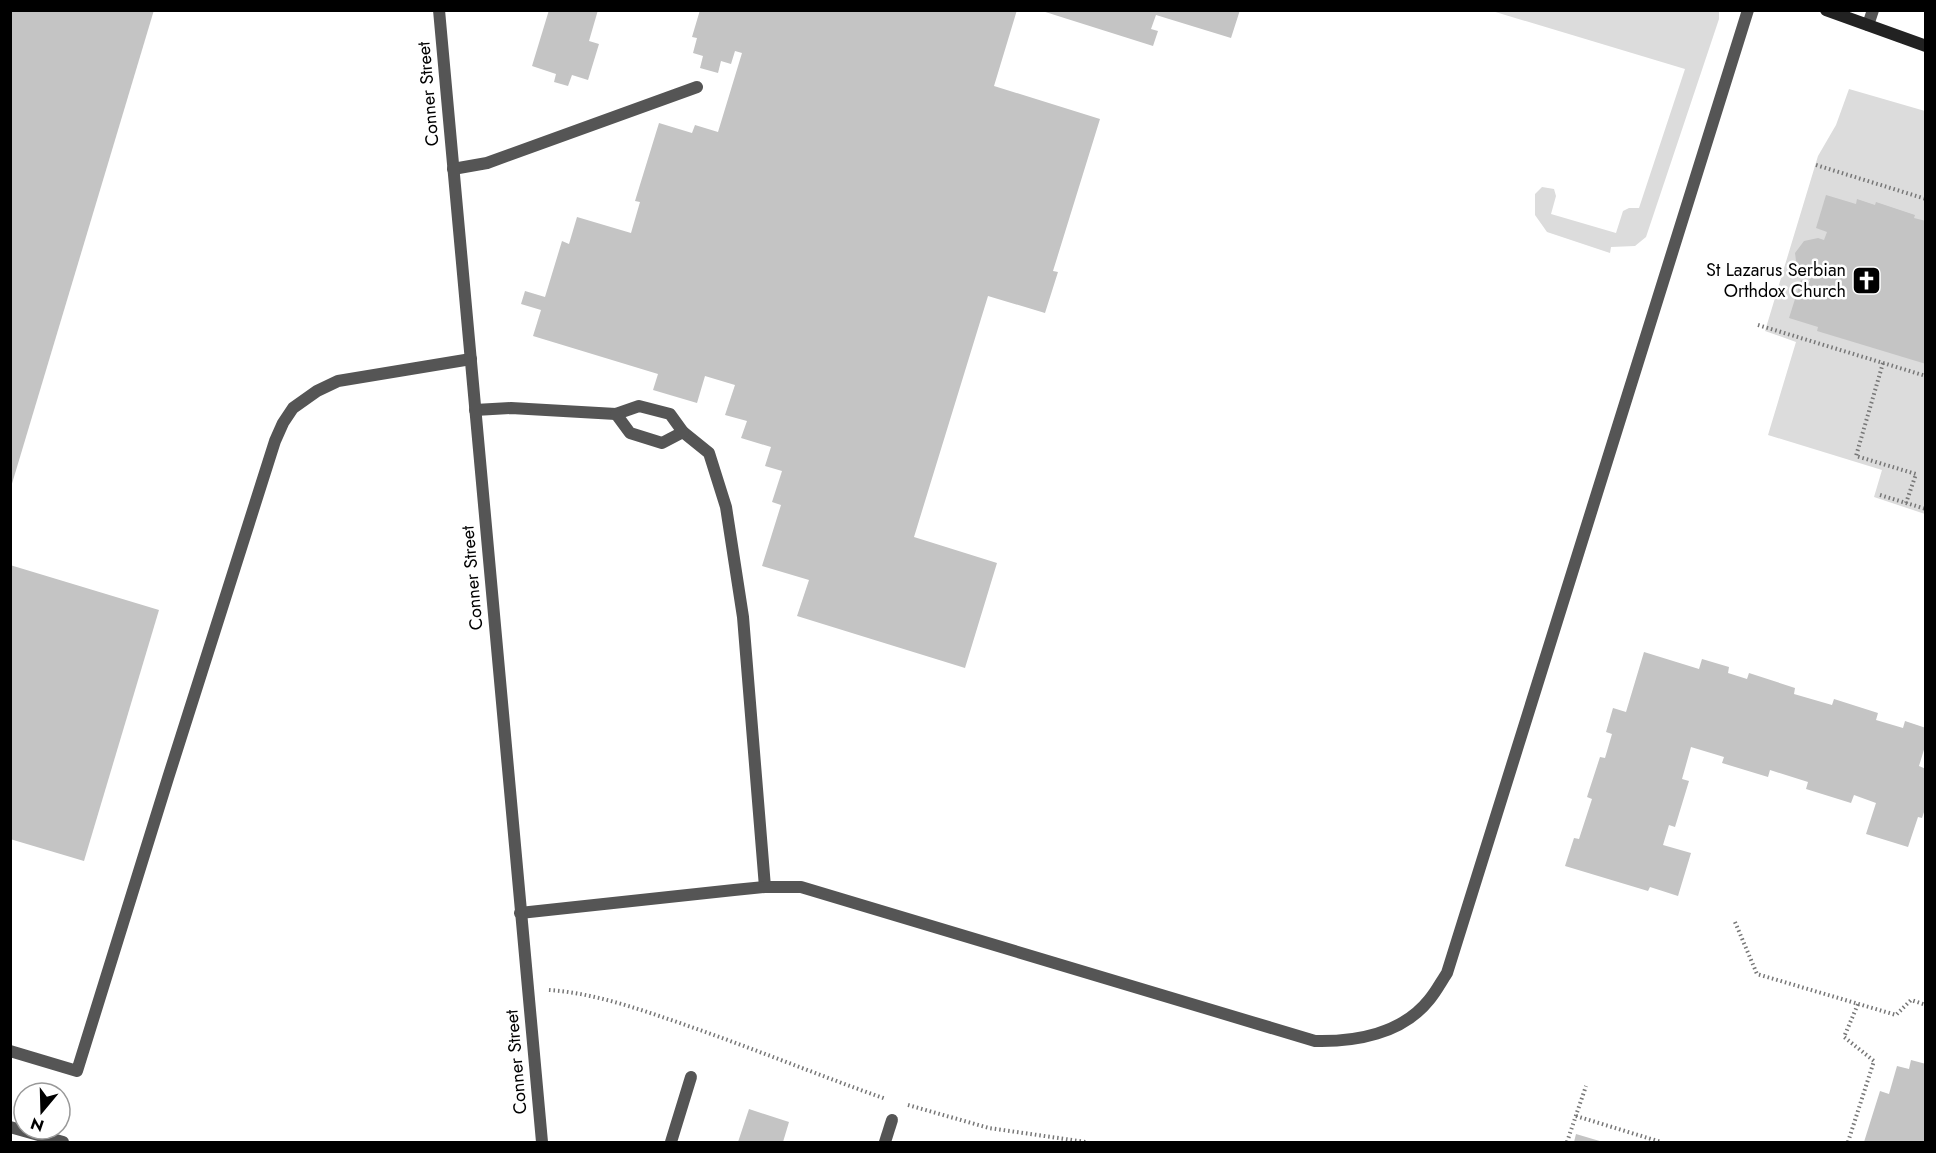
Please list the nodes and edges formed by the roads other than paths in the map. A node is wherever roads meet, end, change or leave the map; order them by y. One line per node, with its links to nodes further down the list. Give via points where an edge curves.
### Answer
1 (439, 10): 8 (street, Conner Street)
2 (1748, 10): 13 (street, via 1450,963 1428,1002 1403,1023 1372,1036 1339,1042 1315,1041 801,887)
3 (1826, 10): 5 (main road)
4 (1873, 10): 5 (street)
5 (1868, 25): 6 (main road)
6 (1926, 46)
7 (697, 87): 8 (street, via 487,163)
8 (453, 169): 9 (street, Conner Street)
9 (471, 359): 10 (street, Conner Street); 15 (street, via 338,381 293,408 283,423 77,1071)
10 (475, 410): 11 (street, via 511,408); 14 (street, Conner Street)
11 (616, 414): 12 (street, via 639,406 670,414); 12 (street, via 630,434 662,443)
12 (683, 432): 13 (street, via 709,453 726,507 743,617)
13 (765, 887): 14 (street)
14 (520, 913): 20 (street, Conner Street)
15 (10, 1051)
16 (691, 1077): 21 (street)
17 (892, 1120): 22 (street)
18 (10, 1127): 19 (street)
19 (63, 1143)
20 (542, 1143)
21 (670, 1143)
22 (885, 1143)

